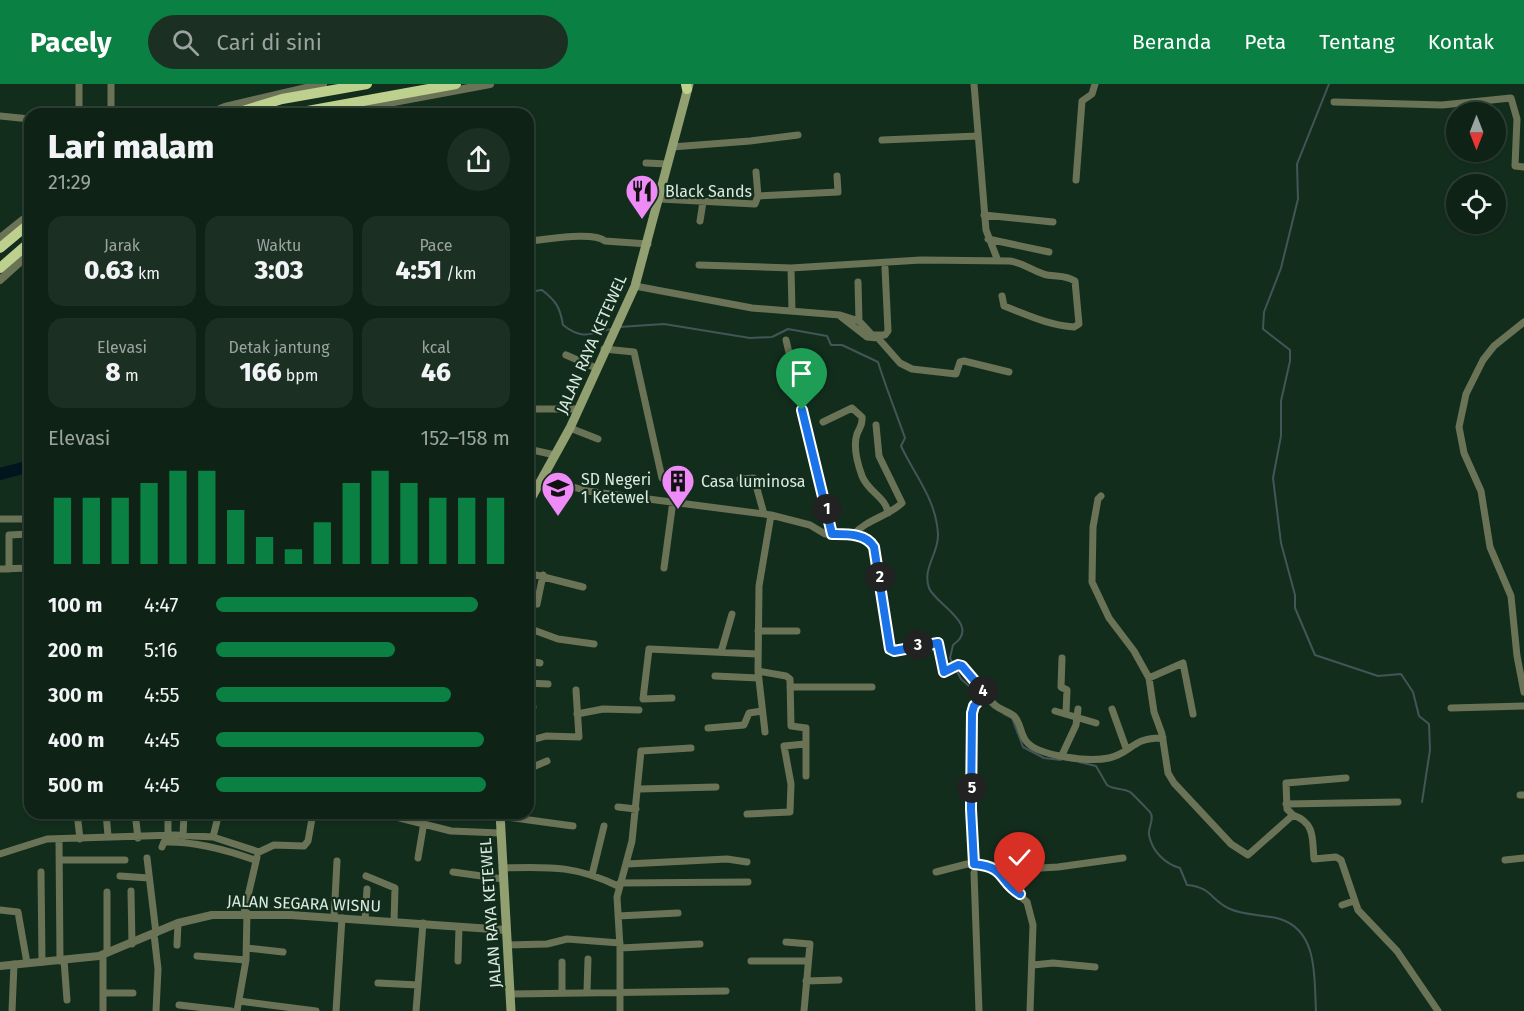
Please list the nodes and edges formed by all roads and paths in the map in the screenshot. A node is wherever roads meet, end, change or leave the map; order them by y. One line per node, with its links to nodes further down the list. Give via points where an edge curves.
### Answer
1 (79, 84): 12 (street)
2 (111, 84): 13 (street)
3 (323, 84): 14 (street)
4 (367, 84): 10 (highway)
5 (456, 84): 16 (highway)
6 (490, 84): 17 (street)
7 (974, 84): 21 (street)
8 (1095, 84): 29 (street, via 1092,94 1082,101)
9 (688, 85): 23 (main road, JALAN RAYA KETEWEL)
10 (342, 86): 15 (highway)
11 (1334, 102): 26 (street, via 1442,105 1511,98 1516,119 1515,166)
12 (79, 108)
13 (111, 108)
14 (223, 108)
15 (253, 108)
16 (350, 108)
17 (352, 108)
18 (0, 116): 19 (street)
19 (24, 118)
20 (798, 135): 23 (street)
21 (978, 136): 22 (street); 33 (street)
22 (882, 140)
23 (672, 147): 25 (main road, JALAN RAYA KETEWEL)
24 (646, 163): 25 (street)
25 (668, 164): 31 (main road, JALAN RAYA KETEWEL)
26 (1524, 167)
27 (756, 172): 30 (street)
28 (837, 176): 30 (street, via 838,192)
29 (1076, 180)
30 (758, 196): 32 (street, via 755,204)
31 (660, 199): 32 (street); 41 (main road, JALAN RAYA KETEWEL)
32 (702, 202): 35 (street)
33 (984, 215): 36 (street); 39 (street)
34 (24, 219): 38 (street)
35 (700, 221)
36 (1053, 222)
37 (24, 228): 43 (highway)
38 (0, 238)
39 (988, 239): 44 (street); 46 (street)
40 (534, 241): 41 (street, via 586,237)
41 (648, 244): 53 (main road, JALAN RAYA KETEWEL)
42 (24, 247): 48 (highway)
43 (0, 248)
44 (1049, 252)
45 (24, 258): 51 (street)
46 (998, 261): 49 (street); 54 (street, via 1023,263 1075,281 1079,324 1074,327 1039,321 1004,306)
47 (699, 265): 49 (street)
48 (0, 268)
49 (791, 268): 55 (street)
50 (885, 268): 57 (street, via 887,334 872,335)
51 (0, 280)
52 (858, 282): 57 (street)
53 (635, 286): 55 (street, via 752,308); 60 (main road, JALAN RAYA KETEWEL)
54 (1002, 296)
55 (792, 310): 56 (street)
56 (840, 315): 57 (street); 63 (street, via 867,337 878,338 900,363 912,369 956,374 959,363 964,361)
57 (859, 321)
58 (1524, 322): 111 (street, via 1483,360 1466,394 1459,427 1464,453 1481,491 1490,547 1511,596)
59 (786, 340): 83 (street)
60 (604, 349): 62 (main road, JALAN RAYA KETEWEL); 73 (street, via 634,352)
61 (566, 355): 62 (street)
62 (596, 368): 65 (main road, JALAN RAYA KETEWEL)
63 (1008, 372)
64 (534, 409): 65 (street)
65 (578, 410): 68 (main road, JALAN RAYA KETEWEL)
66 (823, 422): 78 (street, via 852,408 862,417 856,445 861,474 885,501)
67 (876, 425): 78 (street, via 879,456 902,501)
68 (570, 428): 69 (street); 71 (main road, JALAN RAYA KETEWEL)
69 (598, 439)
70 (534, 450): 71 (street)
71 (555, 455): 72 (main road, JALAN RAYA KETEWEL)
72 (542, 478): 75 (main road, JALAN RAYA KETEWEL); 77 (street, via 587,490)
73 (662, 478)
74 (740, 479): 79 (street, via 754,478)
75 (534, 493)
76 (1101, 495): 105 (street, via 1093,527 1092,582 1109,618)
77 (674, 501): 79 (street); 86 (street)
78 (888, 513): 84 (street, via 866,522)
79 (767, 514): 83 (street); 95 (street)
80 (0, 519): 81 (street)
81 (24, 519)
82 (24, 534): 88 (street, via 9,534)
83 (832, 534): 84 (street)
84 (853, 535): 112 (street, via 868,540 874,547 890,649 936,642 944,672 962,666)
85 (24, 568): 88 (street)
86 (664, 568)
87 (0, 569): 88 (street)
88 (9, 569)
89 (534, 574): 90 (street)
90 (543, 575): 91 (street); 92 (street)
91 (583, 587)
92 (537, 604)
93 (732, 614): 98 (street)
94 (534, 630): 97 (street, via 558,639)
95 (758, 631): 96 (street); 99 (street)
96 (797, 631)
97 (594, 644)
98 (721, 652): 99 (street); 113 (street, via 647,651 643,699)
99 (758, 654): 103 (street)
100 (1062, 657): 120 (street, via 1061,687 1067,690)
101 (534, 662): 102 (street)
102 (540, 663)
103 (758, 674): 104 (street); 108 (street, via 788,676); 118 (street)
104 (715, 676)
105 (1149, 678): 123 (street, via 1183,663); 127 (street)
106 (534, 683): 107 (street)
107 (548, 684)
108 (790, 687): 109 (street); 129 (street, via 791,726 806,728)
109 (872, 687)
110 (576, 690): 122 (street)
111 (1524, 693)
112 (982, 696): 132 (street, via 1018,721 1029,744 1044,753); 180 (street, via 973,707 971,724)
113 (672, 698)
114 (1524, 706): 115 (street)
115 (1451, 708)
116 (1112, 709): 131 (street)
117 (639, 710): 122 (street, via 603,709)
118 (762, 711): 125 (street, via 749,713 741,726); 126 (street)
119 (1055, 711): 120 (street)
120 (1066, 713): 121 (street)
121 (1078, 713): 124 (street); 132 (street)
122 (577, 714): 128 (street, via 578,737)
123 (1193, 714)
124 (1096, 723)
125 (708, 728)
126 (765, 732)
127 (1163, 738): 131 (street, via 1144,738); 144 (street, via 1164,763 1174,783 1244,853 1250,854)
128 (534, 739)
129 (805, 744): 135 (street); 143 (street, via 784,746 791,784 790,812)
130 (691, 748): 138 (street, via 641,751)
131 (1126, 748): 132 (street, via 1117,756 1095,760)
132 (1062, 755)
133 (547, 761): 134 (street)
134 (534, 766)
135 (806, 776)
136 (1346, 778): 140 (street, via 1287,783)
137 (716, 787): 138 (street)
138 (639, 789): 142 (street)
139 (1398, 802): 140 (street)
140 (1286, 804): 144 (street)
141 (618, 807): 142 (street)
142 (636, 810): 179 (street)
143 (747, 814)
144 (1293, 815): 197 (street, via 1305,820 1313,832 1314,859 1341,860)
145 (78, 819): 165 (street)
146 (107, 819): 159 (street)
147 (136, 819): 163 (street)
148 (168, 819): 160 (street)
149 (184, 819): 161 (street)
150 (218, 819): 162 (street)
151 (312, 819): 167 (street, via 307,845 274,845)
152 (409, 819): 155 (street)
153 (500, 819): 158 (main road, JALAN RAYA KETEWEL)
154 (530, 819): 156 (street)
155 (424, 822): 158 (street, via 473,834); 170 (street)
156 (573, 826)
157 (604, 826): 187 (street)
158 (500, 833): 181 (main road, JALAN RAYA KETEWEL)
159 (108, 836): 163 (street); 165 (street)
160 (168, 836): 161 (street); 163 (street)
161 (183, 836): 162 (street)
162 (213, 837): 167 (street)
163 (138, 838)
164 (59, 839): 165 (street); 168 (street); 173 (street)
165 (80, 839)
166 (162, 848): 175 (street, via 164,842 178,842 230,851)
167 (259, 852): 175 (street)
168 (0, 854)
169 (147, 858): 190 (street)
170 (418, 858)
171 (1124, 858): 186 (street)
172 (1524, 858): 176 (street)
173 (60, 860): 174 (street); 222 (street)
174 (125, 860)
175 (255, 860): 200 (street)
176 (1505, 860)
177 (337, 861): 203 (street)
178 (747, 862): 179 (street, via 727,859)
179 (627, 864): 193 (street)
180 (974, 864): 184 (street); 186 (street)
181 (502, 868): 187 (street, via 564,867); 191 (main road, JALAN RAYA KETEWEL)
182 (41, 872): 227 (street)
183 (453, 872): 191 (street)
184 (936, 872)
185 (974, 873): 259 (street)
186 (1002, 873): 231 (street, via 1009,887 1027,902 1033,925)
187 (592, 875): 193 (street)
188 (120, 876): 190 (street)
189 (366, 876): 205 (street, via 395,888)
190 (149, 878): 210 (street)
191 (503, 879): 209 (main road, JALAN RAYA KETEWEL)
192 (748, 882): 193 (street)
193 (619, 885): 202 (street)
194 (367, 889): 204 (street)
195 (131, 891): 212 (street)
196 (107, 892): 219 (street)
197 (1354, 901): 198 (street); 261 (street, via 1397,951)
198 (1342, 905)
199 (0, 910): 229 (street, via 19,914)
200 (246, 913): 203 (street, JALAN SEGARA WISNU); 206 (street, JALAN SEGARA WISNU, via 203,916); 217 (street)
201 (678, 914): 202 (street)
202 (618, 916): 216 (street)
203 (338, 918): 204 (street, JALAN SEGARA WISNU); 254 (street)
204 (365, 920): 205 (street, JALAN SEGARA WISNU)
205 (394, 922): 207 (street, JALAN SEGARA WISNU)
206 (178, 923): 210 (street, JALAN SEGARA WISNU); 214 (street)
207 (423, 924): 208 (street, JALAN SEGARA WISNU); 237 (street)
208 (459, 927): 209 (street, JALAN SEGARA WISNU); 224 (street)
209 (506, 930): 215 (main road, JALAN RAYA KETEWEL)
210 (155, 934): 212 (street, JALAN SEGARA WISNU); 250 (street)
211 (786, 942): 226 (street, via 810,944)
212 (132, 944): 219 (street, JALAN SEGARA WISNU)
213 (700, 944): 216 (street)
214 (177, 945)
215 (508, 945): 216 (street, via 547,944 564,939); 244 (main road, JALAN RAYA KETEWEL)
216 (620, 946): 238 (street)
217 (247, 948): 218 (street); 223 (street)
218 (283, 952)
219 (105, 954): 222 (street, JALAN SEGARA WISNU); 242 (street)
220 (197, 956): 223 (street)
221 (588, 959): 239 (street)
222 (62, 960): 227 (street, JALAN SEGARA WISNU); 245 (street)
223 (246, 960): 246 (street)
224 (458, 961)
225 (751, 961): 226 (street)
226 (808, 961): 235 (street)
227 (42, 962): 229 (street, JALAN SEGARA WISNU)
228 (562, 962): 241 (street)
229 (27, 963): 230 (street, JALAN SEGARA WISNU)
230 (14, 964): 232 (street, JALAN SEGARA WISNU); 248 (street)
231 (1033, 965): 233 (street); 260 (street)
232 (0, 966)
233 (1095, 968)
234 (839, 980): 235 (street)
235 (806, 981): 258 (street)
236 (378, 983): 237 (street)
237 (418, 985): 255 (street)
238 (620, 990): 239 (street); 240 (street); 257 (street)
239 (587, 991): 241 (street)
240 (726, 991)
241 (562, 992): 244 (street)
242 (103, 993): 243 (street); 249 (street)
243 (133, 993)
244 (511, 994): 256 (main road, JALAN RAYA KETEWEL)
245 (67, 1000)
246 (239, 1001): 252 (street); 253 (street)
247 (179, 1005): 251 (street)
248 (12, 1011)
249 (104, 1011)
250 (156, 1011)
251 (231, 1011)
252 (237, 1011)
253 (316, 1011)
254 (336, 1011)
255 (416, 1011)
256 (512, 1011)
257 (620, 1011)
258 (804, 1011)
259 (979, 1011)
260 (1030, 1011)
261 (1438, 1011)

